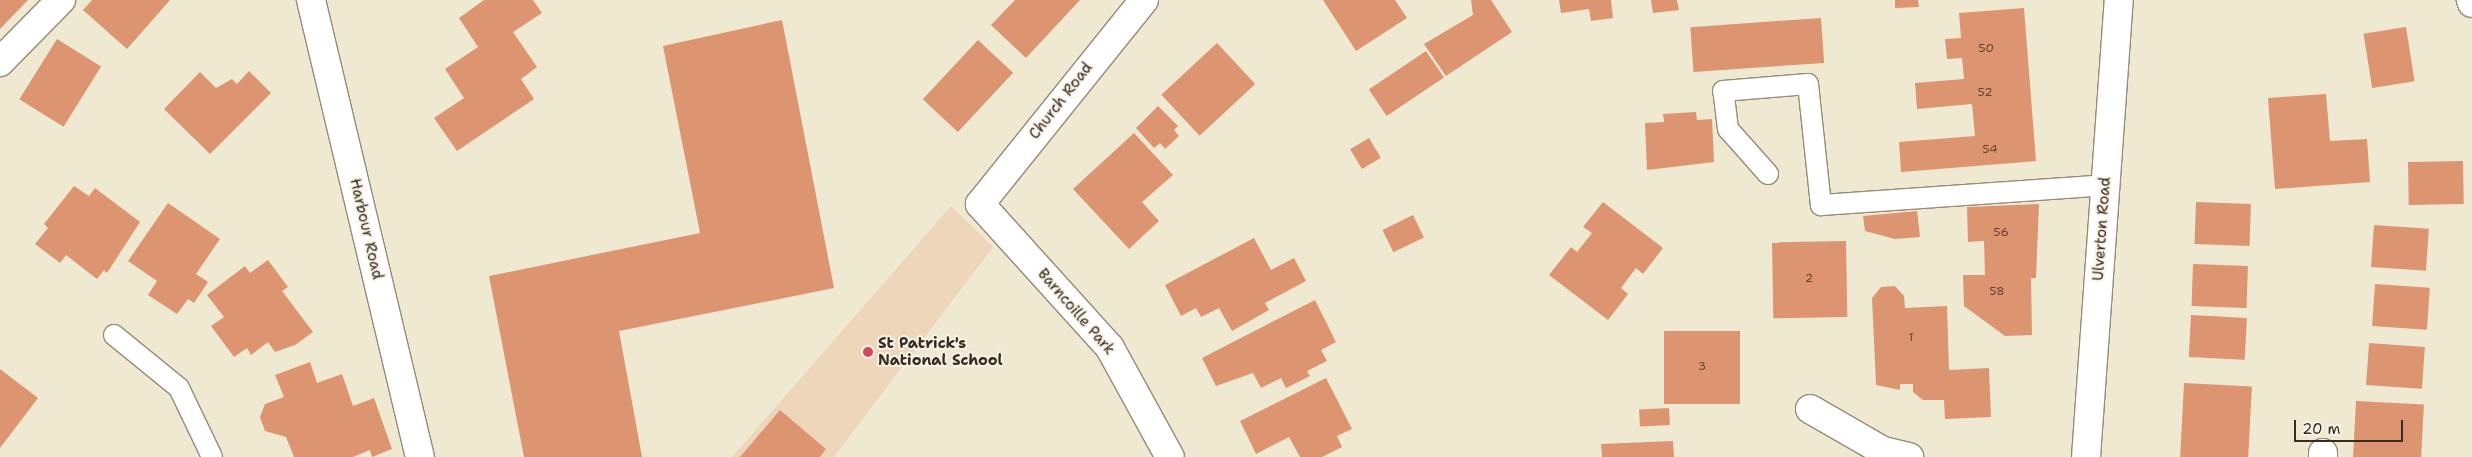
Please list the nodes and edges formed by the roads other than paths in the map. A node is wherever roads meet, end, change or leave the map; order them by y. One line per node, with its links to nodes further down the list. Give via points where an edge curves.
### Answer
1 (61, 0): 5 (street)
2 (311, 0): 12 (street, Harbour Road)
3 (1144, 0): 8 (street, Church Road)
4 (2119, 0): 7 (street, Ulverton Road)
5 (0, 62)
6 (1768, 174): 7 (lane, via 1728,129 1723,91 1808,84 1821,205)
7 (2105, 185): 15 (street, Ulverton Road)
8 (980, 204): 13 (street, Barncoille Park, via 1110,348)
9 (114, 335): 11 (lane, via 179,388)
10 (1810, 409): 14 (street, via 1883,451)
11 (212, 457)
12 (420, 457)
13 (1170, 457)
14 (1909, 457)
15 (2086, 457)

